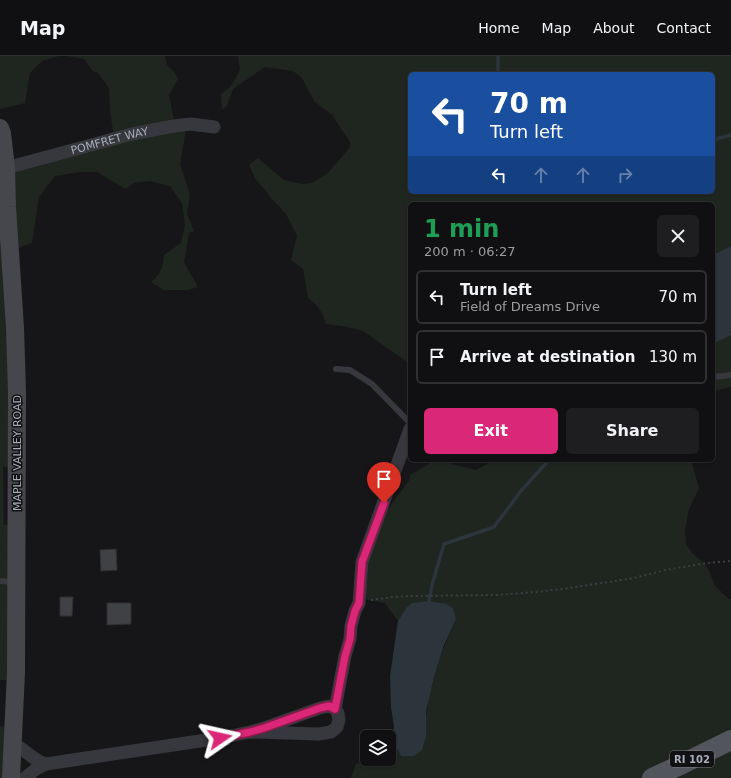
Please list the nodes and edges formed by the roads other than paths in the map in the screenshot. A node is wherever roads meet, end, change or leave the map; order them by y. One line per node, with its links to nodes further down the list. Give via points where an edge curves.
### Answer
1 (214, 127): 3 (street, POMFRET WAY, via 191,124 174,126)
2 (0, 128): 3 (street, MAPLE VALLEY ROAD)
3 (6, 168): 9 (street, MAPLE VALLEY ROAD, via 17,393)
4 (336, 369): 7 (lane, via 350,370 372,384)
5 (731, 374): 6 (lane)
6 (715, 377)
7 (408, 421)
8 (408, 434): 10 (street, via 362,562 359,603 351,626)
9 (8, 581): 13 (street, MAPLE VALLEY ROAD, via 16,672)
10 (335, 709): 11 (street, via 329,706 320,708); 11 (street, via 338,714 337,727 331,732)
11 (250, 732): 14 (street)
12 (731, 740): 17 (main road, RI 102)
13 (12, 743): 14 (street); 15 (street, MAPLE VALLEY ROAD)
14 (46, 764): 16 (street)
15 (10, 778)
16 (24, 778)
17 (652, 778)

